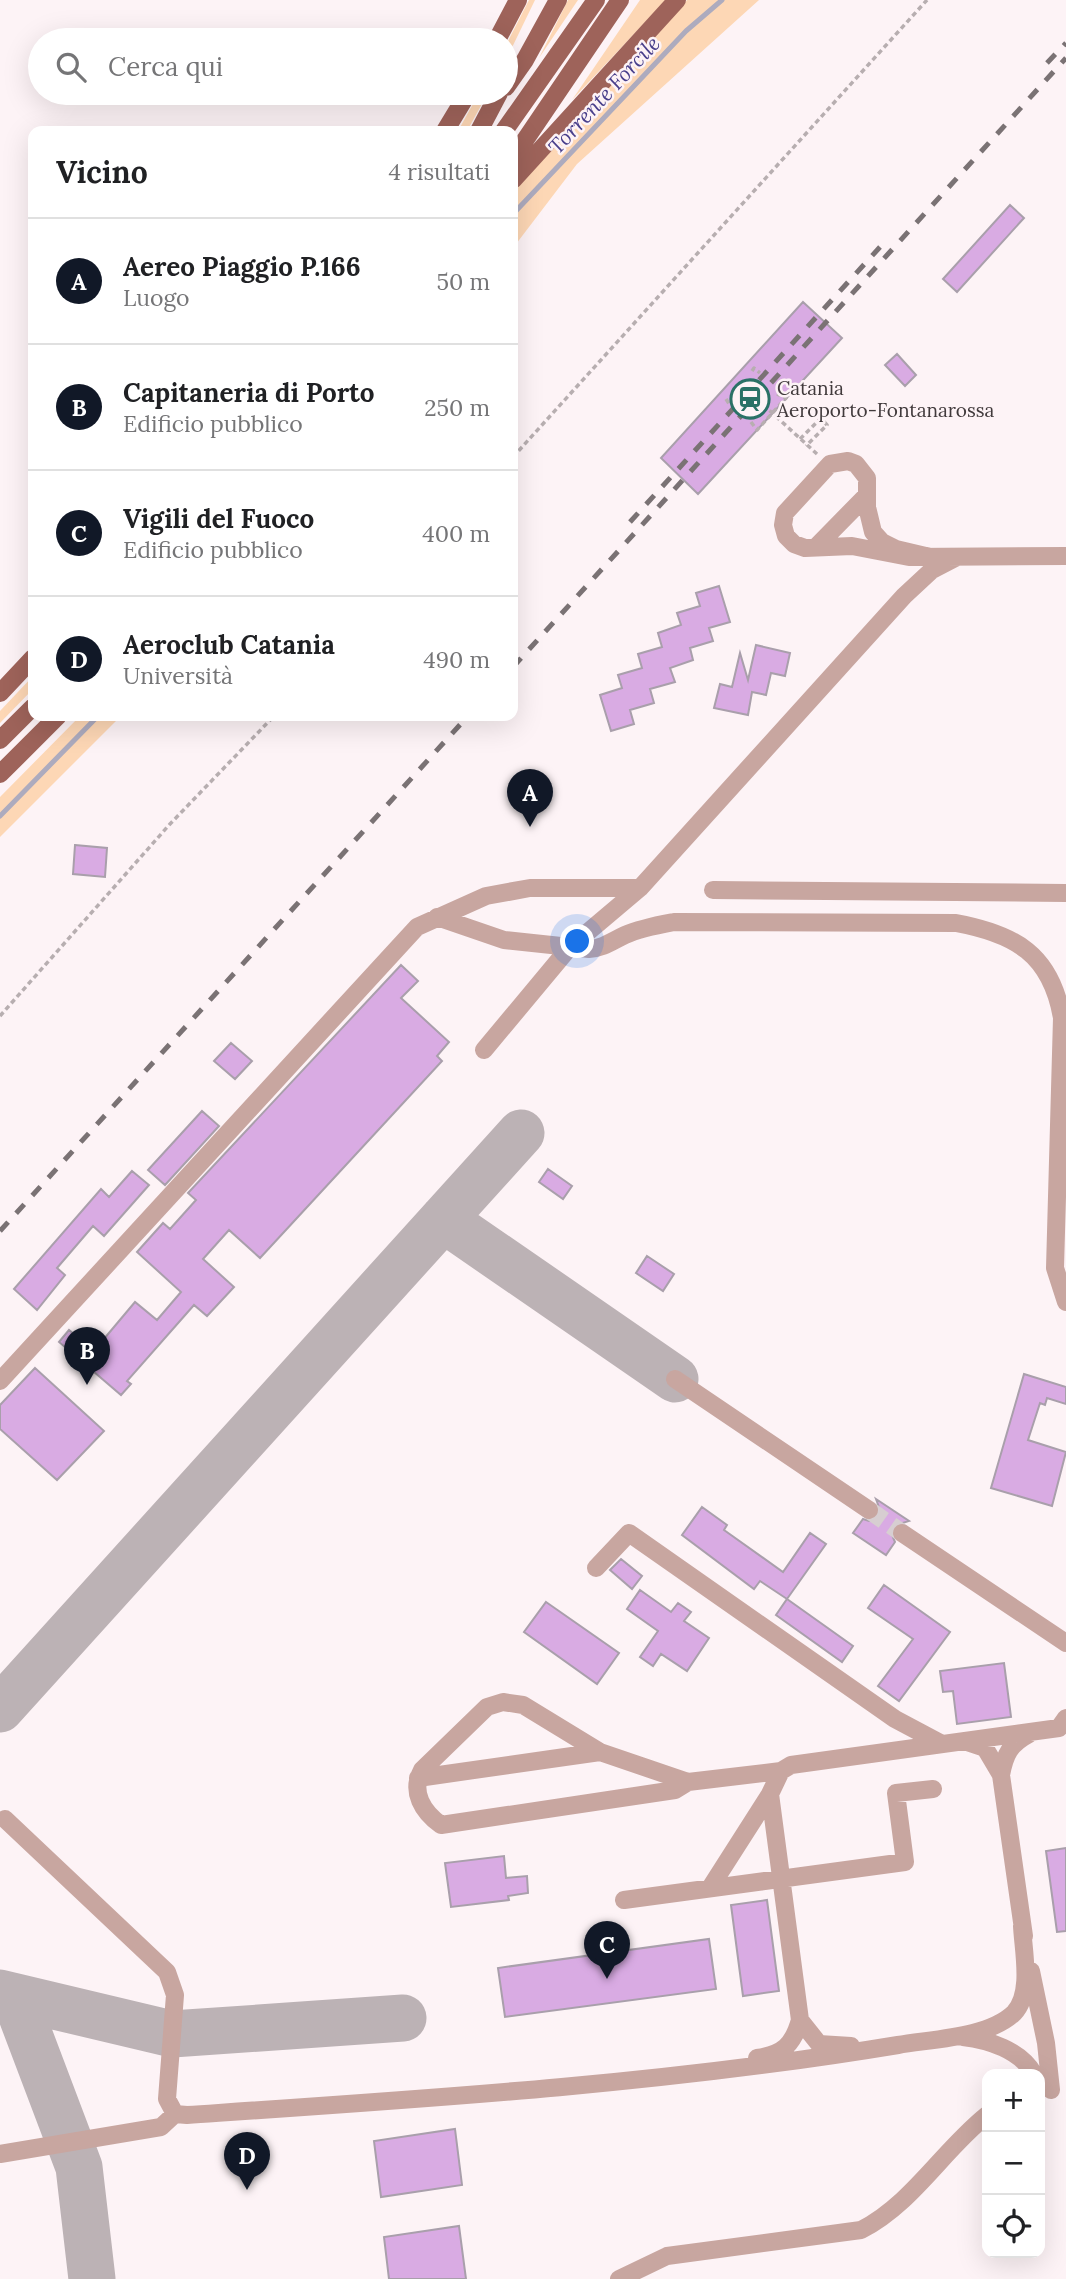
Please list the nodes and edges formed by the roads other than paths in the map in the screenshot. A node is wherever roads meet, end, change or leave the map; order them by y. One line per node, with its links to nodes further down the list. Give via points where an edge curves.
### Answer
1 (518, 0): 7 (main road)
2 (545, 0): 8 (main road)
3 (558, 0): 9 (main road)
4 (596, 0): 14 (main road)
5 (620, 0): 15 (main road)
6 (677, 0): 16 (main road)
7 (503, 28)
8 (518, 54)
9 (518, 70)
10 (461, 105): 12 (main road)
11 (493, 105): 13 (main road)
12 (449, 126)
13 (481, 126)
14 (508, 126)
15 (518, 151)
16 (518, 175)
17 (866, 496): 18 (street); 18 (street, via 867,478 856,464 830,464 785,513 786,536 794,544); 20 (street, via 869,521 882,542)
18 (816, 547): 20 (street, via 852,546 893,556)
19 (1066, 556): 21 (street)
20 (930, 557): 21 (street)
21 (957, 557): 28 (street, via 932,570 904,596)
22 (28, 663): 23 (main road)
23 (0, 693)
24 (28, 712): 26 (main road)
25 (53, 721): 27 (main road)
26 (0, 740)
27 (0, 774)
28 (640, 888): 31 (street, via 530,888 486,896); 32 (street)
29 (713, 890): 30 (street)
30 (1066, 893)
31 (437, 916): 32 (street, via 504,940); 36 (street, via 401,943)
32 (569, 947): 33 (street); 34 (street, via 602,948 625,935 674,922 956,923 993,930 1019,942 1045,970 1058,996 1062,1018 1055,1268)
33 (484, 1050)
34 (1066, 1303)
35 (675, 1379): 37 (street)
36 (0, 1381)
37 (869, 1510)
38 (902, 1533): 40 (street)
39 (596, 1568): 41 (street, via 629,1534)
40 (1066, 1643)
41 (895, 1719): 45 (street); 47 (street, via 899,1726 896,1742)
42 (1064, 1724): 43 (street)
43 (1035, 1731): 44 (street); 49 (street, via 1014,1742)
44 (964, 1741): 45 (street); 49 (street, via 985,1748)
45 (942, 1744): 47 (street)
46 (600, 1752): 50 (street); 50 (street, via 523,1705 503,1702 487,1707); 51 (street)
47 (880, 1753): 48 (street)
48 (781, 1770): 51 (street); 53 (street)
49 (1001, 1775): 58 (street)
50 (418, 1778): 51 (street, via 419,1800 428,1816 441,1825 675,1790)
51 (688, 1782)
52 (933, 1789): 55 (street, via 896,1793 905,1862)
53 (771, 1794): 55 (street); 56 (street)
54 (5, 1819): 67 (street, via 167,1972 175,1995 167,2099)
55 (782, 1879): 56 (street); 59 (street)
56 (710, 1888): 57 (street)
57 (624, 1900)
58 (1022, 1926): 60 (street, via 1022,2000 1013,2013); 61 (street)
59 (800, 2020): 62 (street, via 819,2043 831,2046); 65 (street, via 787,2048 772,2055)
60 (960, 2037): 62 (street); 64 (street, via 985,2039)
61 (1046, 2043): 63 (street); 66 (street)
62 (901, 2044): 65 (street, via 801,2062)
63 (1066, 2057)
64 (1031, 2069)
65 (615, 2080): 67 (street, via 507,2093)
66 (1052, 2089)
67 (175, 2114): 69 (street, via 161,2127)
68 (982, 2120): 70 (street, via 900,2201 860,2230 667,2256)
69 (0, 2154)
70 (619, 2279)

